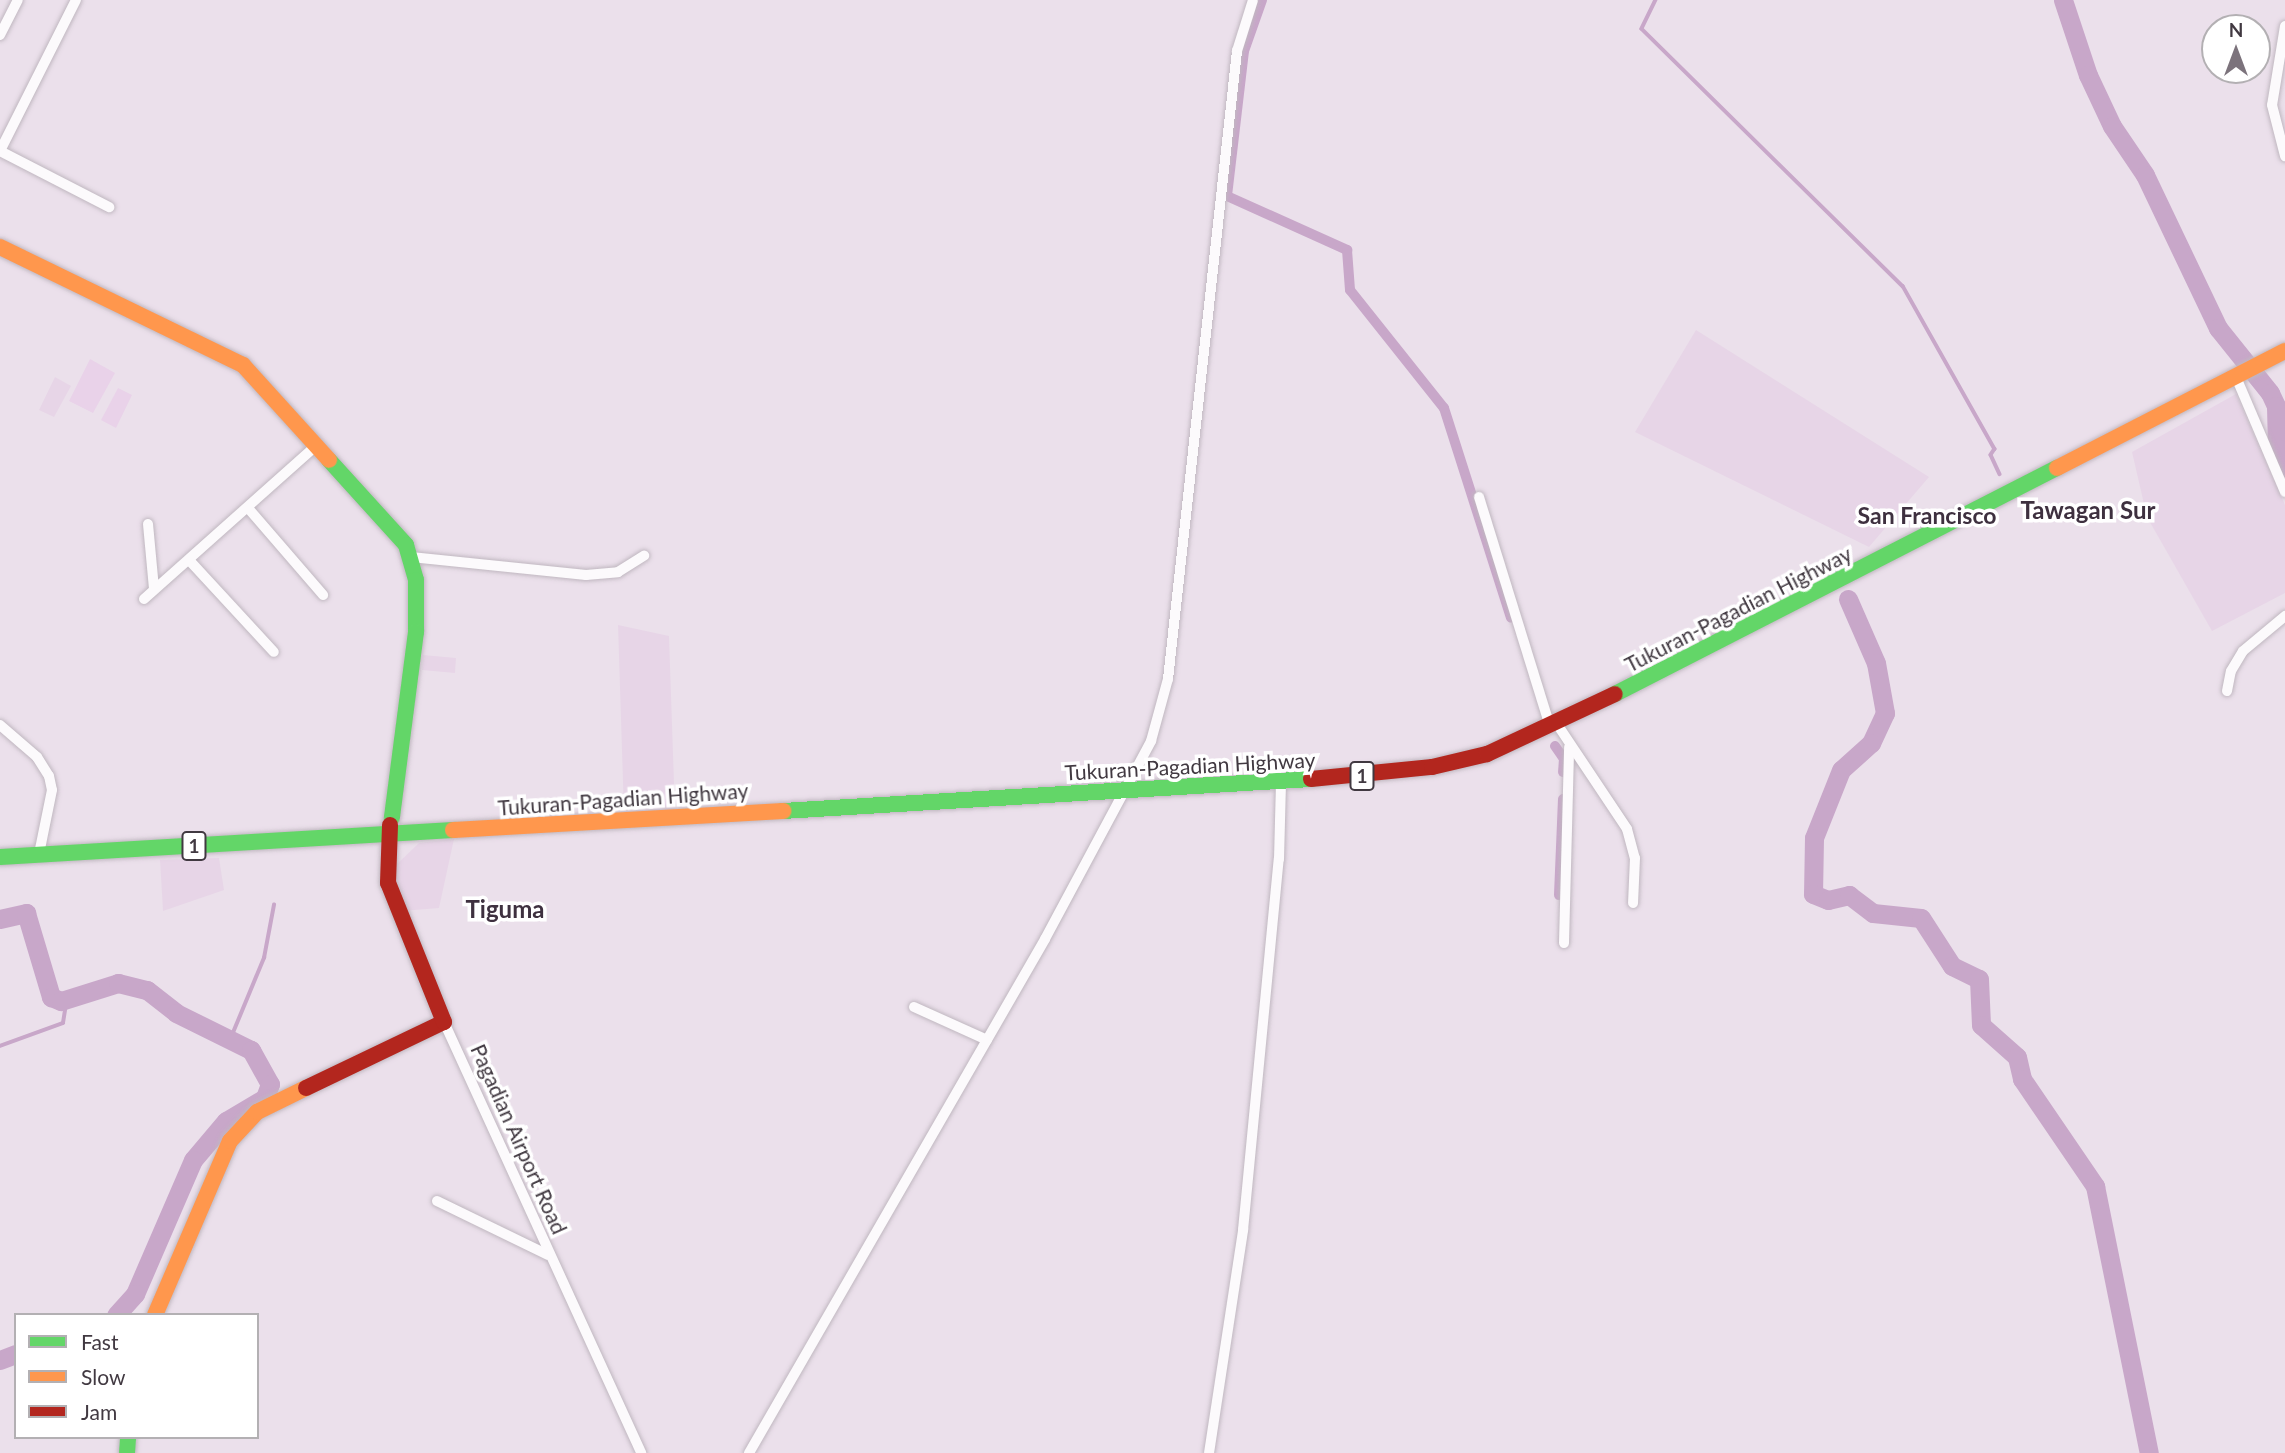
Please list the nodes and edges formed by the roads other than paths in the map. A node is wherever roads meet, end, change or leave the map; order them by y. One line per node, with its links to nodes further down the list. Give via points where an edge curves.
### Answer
1 (18, 0): 5 (street)
2 (76, 0): 6 (street)
3 (1253, 0): 30 (street, via 1237,51 1168,679 1151,741)
4 (2285, 26): 7 (street, via 2272,106)
5 (0, 35)
6 (0, 151): 8 (street)
7 (2285, 156)
8 (109, 207)
9 (0, 247): 12 (main road, via 243,365)
10 (2282, 352): 11 (main road, Tukuran-Pagadian Highway / 1)
11 (2241, 374): 13 (street); 27 (main road, Tukuran-Pagadian Highway / 1)
12 (316, 446): 15 (street); 18 (main road, via 386,519)
13 (2285, 492)
14 (1479, 497): 27 (street)
15 (247, 509): 19 (street); 21 (street)
16 (148, 524): 20 (street)
17 (644, 556): 18 (street, via 618,572 586,575)
18 (411, 558): 31 (main road, Pagadian Airport Road, via 416,632)
19 (189, 560): 20 (street); 24 (street)
20 (154, 589): 22 (street)
21 (323, 595)
22 (144, 599)
23 (2285, 616): 25 (street, via 2243,651 2231,671)
24 (274, 652)
25 (2227, 691)
26 (0, 725): 32 (street, via 37,757 49,776 52,790)
27 (1553, 725): 28 (street); 29 (main road, Tukuran-Pagadian Highway / 1, via 1487,754 1432,767)
28 (1569, 747): 34 (street, via 1632,842); 35 (street)
29 (1281, 782): 30 (main road, Tukuran-Pagadian Highway / 1); 44 (street, via 1279,859 1243,1230)
30 (1128, 792): 31 (main road, Tukuran-Pagadian Highway / 1); 38 (street)
31 (388, 835): 32 (main road, Tukuran-Pagadian Highway / 1); 37 (main road, Pagadian Airport Road, via 388,883)
32 (39, 854): 33 (main road, Tukuran-Pagadian Highway / 1)
33 (0, 857)
34 (1633, 903)
35 (1564, 943)
36 (914, 1007): 38 (street)
37 (444, 1022): 40 (street, Pagadian Airport Road); 41 (main road, via 257,1112 230,1141)
38 (987, 1041): 43 (street)
39 (437, 1201): 40 (street)
40 (548, 1255): 42 (street, Pagadian Airport Road)
41 (156, 1313)
42 (640, 1453)
43 (749, 1453)
44 (1209, 1453)

